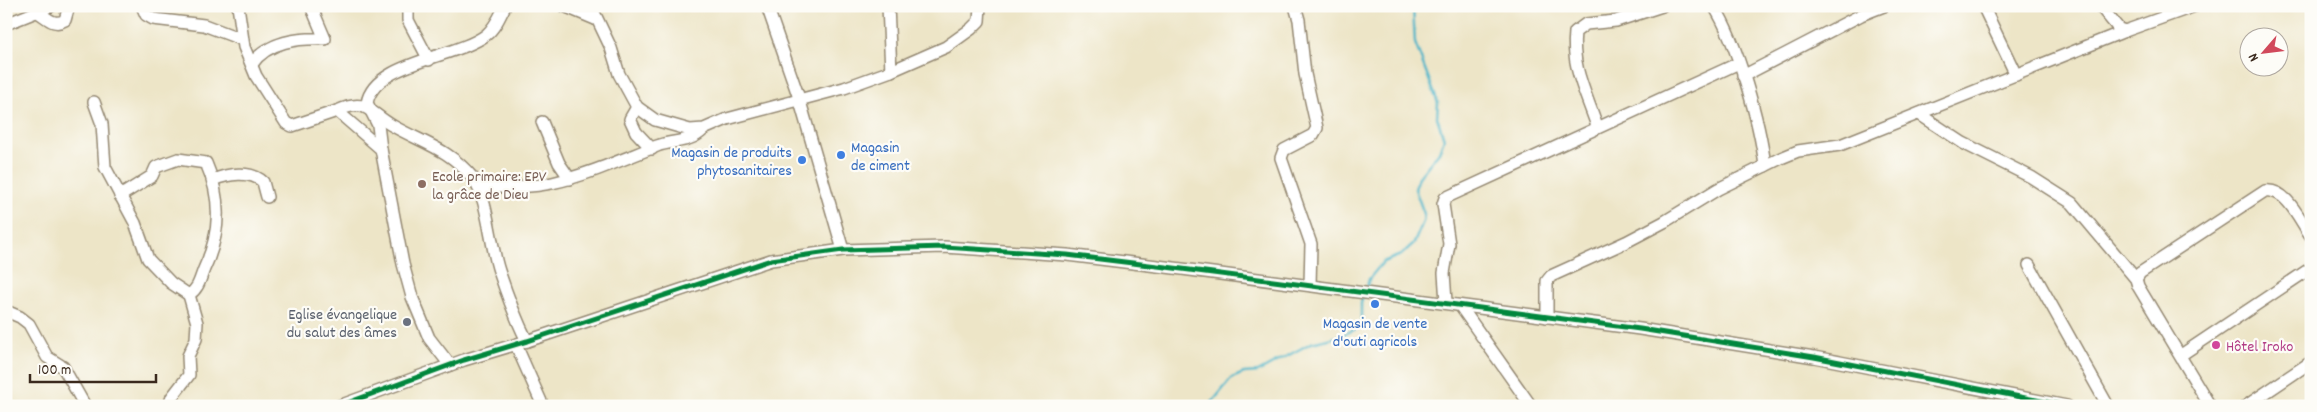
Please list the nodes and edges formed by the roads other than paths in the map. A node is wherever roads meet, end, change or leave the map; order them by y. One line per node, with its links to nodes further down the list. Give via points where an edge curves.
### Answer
1 (51, 6): 20 (street)
2 (69, 6): 20 (street, via 65,20 59,24)
3 (142, 6): 24 (street, via 153,19 204,25)
4 (238, 6): 24 (street)
5 (311, 6): 27 (street, via 325,39 298,40 272,46)
6 (408, 6): 25 (street, via 408,20)
7 (505, 6): 25 (street, via 495,26 486,34)
8 (564, 6): 21 (street)
9 (591, 6): 21 (street)
10 (767, 6): 31 (street)
11 (888, 6): 28 (street)
12 (980, 6): 28 (street, via 978,21 971,29 946,47)
13 (1295, 6): 57 (street, via 1317,128 1313,135 1284,150 1281,158 1311,244)
14 (1662, 6): 39 (street, via 1616,21 1586,24 1574,32 1576,68)
15 (1714, 6): 26 (street)
16 (1884, 6): 30 (street)
17 (1983, 6): 29 (street)
18 (2100, 6): 23 (street, via 2119,29)
19 (2195, 6): 23 (street)
20 (36, 11): 22 (street)
21 (595, 18): 33 (street)
22 (6, 24)
23 (2125, 31): 29 (street)
24 (241, 39): 27 (street)
25 (429, 60): 35 (street, via 382,78 368,98)
26 (1739, 63): 30 (street); 39 (street)
27 (252, 64): 34 (street, via 286,123 292,126)
28 (891, 71): 31 (street, via 844,88)
29 (2016, 75): 36 (street)
30 (1742, 76): 46 (street)
31 (799, 98): 41 (street); 53 (street)
32 (94, 102): 50 (street, via 102,124 105,167)
33 (637, 107): 40 (street, via 655,120); 45 (street, via 630,122)
34 (336, 111): 35 (street, via 359,104); 42 (street)
35 (372, 112): 38 (street); 49 (street, via 442,150)
36 (1918, 114): 46 (street, via 1840,145 1798,151); 56 (street, via 1963,143 2023,173 2072,203)
37 (542, 122): 47 (street, via 559,163)
38 (378, 125): 42 (street); 44 (street)
39 (1597, 126): 59 (street, via 1445,198 1443,204 1449,244 1444,273)
40 (679, 129): 41 (street); 43 (street)
41 (704, 129): 43 (street)
42 (362, 135): 44 (street)
43 (681, 142): 45 (street)
44 (381, 149): 66 (street, via 412,297 429,338)
45 (652, 149): 47 (street)
46 (1765, 166): 62 (street, via 1641,234 1552,276 1548,281)
47 (570, 178): 49 (street, via 535,185)
48 (213, 180): 50 (street, via 206,163 178,160 156,166 152,176); 51 (street, via 225,175 252,176 263,182); 58 (street, via 218,217 213,248 199,283)
49 (478, 187): 63 (street)
50 (120, 196): 58 (street, via 135,223 148,258 171,283)
51 (267, 197)
52 (2311, 236): 56 (street, via 2280,194 2266,191 2140,273)
53 (843, 250): 57 (street, via 944,246 1067,255); 63 (street, via 771,260)
54 (2029, 265): 73 (street)
55 (2311, 268): 64 (street)
56 (2136, 279): 64 (street)
57 (1310, 285): 59 (street)
58 (189, 295): 68 (street, via 196,315 196,339 188,356 188,375)
59 (1446, 302): 60 (street)
60 (1462, 307): 62 (street); 71 (street)
61 (6, 311): 67 (street, via 29,324 47,357 63,367)
62 (1547, 317): 72 (street, via 1640,328 1814,357)
63 (521, 343): 66 (street); 70 (street)
64 (2181, 355): 74 (street)
65 (2311, 362): 75 (street)
66 (450, 365): 69 (street)
67 (85, 406)
68 (169, 406)
69 (339, 406)
70 (543, 406)
71 (1531, 406)
72 (2067, 406)
73 (2108, 406)
74 (2210, 406)
75 (2246, 406)

